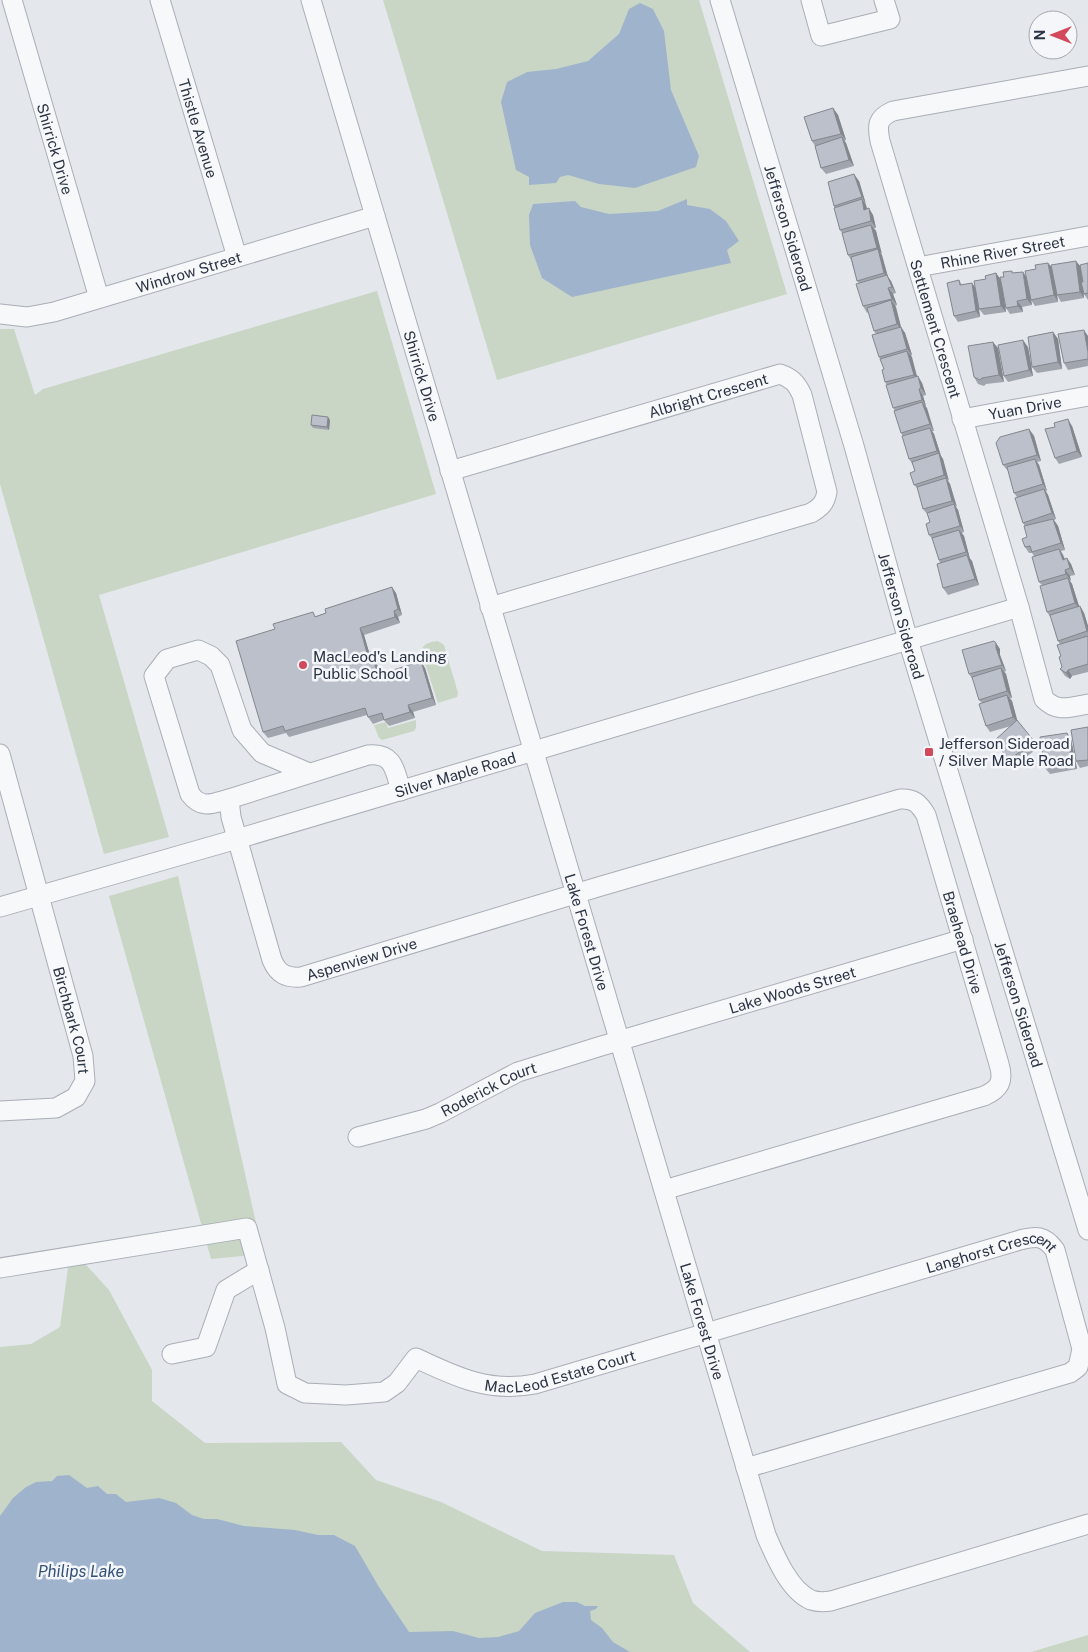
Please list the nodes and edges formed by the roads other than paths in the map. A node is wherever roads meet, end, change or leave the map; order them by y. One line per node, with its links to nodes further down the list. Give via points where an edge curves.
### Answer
1 (12, 0): 12 (street, Shirrick Drive)
2 (160, 0): 10 (street, Thistle Avenue)
3 (311, 0): 8 (street, Shirrick Drive)
4 (720, 0): 19 (street, Jefferson Sideroad, via 854,446)
5 (811, 0): 6 (street, via 821,36 890,18)
6 (884, 0)
7 (1088, 76): 11 (street, Settlement Crescent, via 884,115 879,122 880,141)
8 (375, 216): 10 (street, Windrow Street); 16 (street, Shirrick Drive)
9 (1088, 236): 11 (street, Rhine River Street)
10 (237, 257): 12 (street, Windrow Street)
11 (918, 267): 15 (street, Settlement Crescent)
12 (100, 298): 13 (street, Windrow Street, via 40,315)
13 (0, 314)
14 (1088, 396): 15 (street, Yuan Drive)
15 (962, 418): 18 (street, Settlement Crescent)
16 (450, 471): 17 (street, Shirrick Drive); 17 (street, Albright Crescent, via 780,374 797,384 802,395 827,492 820,508)
17 (490, 607): 21 (street, Shirrick Drive)
18 (1018, 607): 19 (street, Silver Maple Road); 20 (street, Settlement Crescent, via 1044,699 1059,708)
19 (908, 640): 21 (street, Silver Maple Road); 35 (street, Jefferson Sideroad)
20 (1088, 704)
21 (534, 752): 24 (street, Silver Maple Road); 27 (street, Lake Forest Drive)
22 (0, 754): 28 (street, Birchbark Court)
23 (309, 773): 24 (street, via 376,754 389,760); 25 (street); 25 (street, via 262,752 242,730 220,664 211,656 198,650 166,658 154,676 190,794 206,805)
24 (401, 791): 26 (street, Silver Maple Road)
25 (229, 799): 26 (street, Aspenview Drive)
26 (238, 839): 27 (street, Aspenview Drive, via 272,960 276,969 291,978 307,976); 28 (street, Silver Maple Road)
27 (577, 894): 30 (street, Braehead Drive, via 908,799 921,806 926,815); 31 (street, Lake Forest Drive)
28 (40, 895): 29 (street, Silver Maple Road); 32 (street, Birchbark Court, via 83,1056 85,1081 76,1097 56,1108)
29 (0, 907)
30 (963, 939): 31 (street, Lake Woods Street); 34 (street, Braehead Drive, via 1002,1074 1000,1084 993,1092)
31 (621, 1041): 33 (street, Roderick Court, via 518,1072 426,1119); 34 (street, Lake Forest Drive)
32 (0, 1111)
33 (358, 1137)
34 (664, 1190): 38 (street, Lake Forest Drive)
35 (1088, 1230)
36 (0, 1268): 37 (street, via 247,1228)
37 (258, 1270): 38 (street, MacLeod Estate Court, via 287,1384 305,1393 346,1395 384,1392 397,1383 416,1358 470,1382 524,1386); 39 (street, via 226,1290 206,1347)
38 (706, 1333): 40 (street, Lake Forest Drive); 40 (street, Langhorst Crescent, via 1020,1240 1042,1238 1055,1250 1082,1349 1078,1367 1070,1373)
39 (172, 1354)
40 (746, 1468): 41 (street, Lake Forest Drive, via 766,1535 783,1570 804,1596 820,1602)
41 (1088, 1524)

